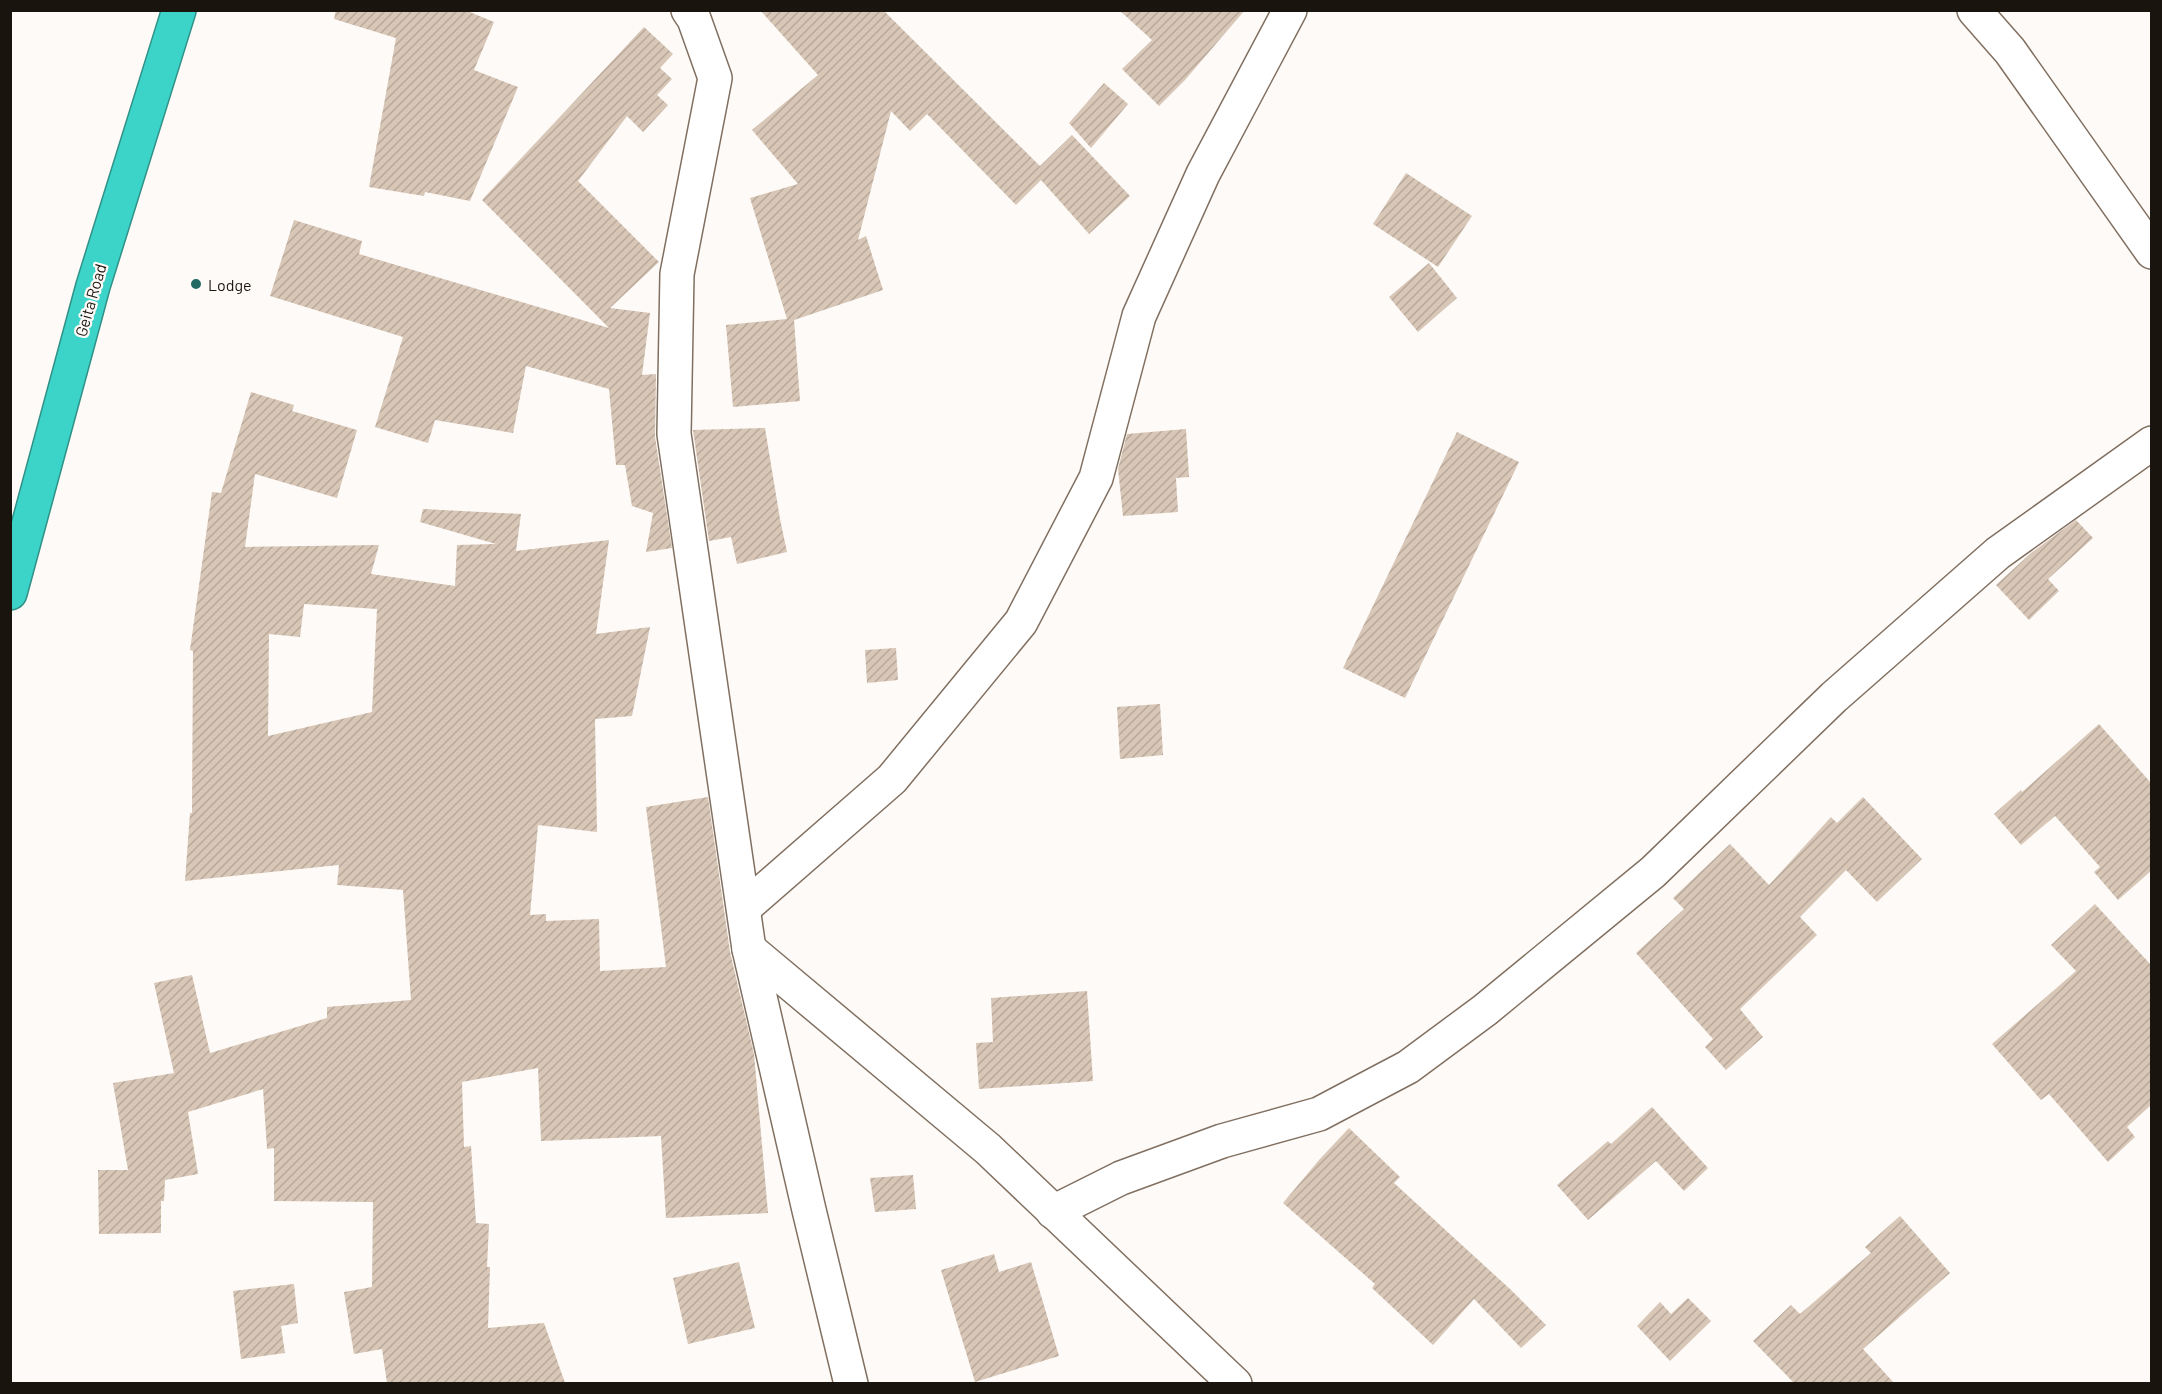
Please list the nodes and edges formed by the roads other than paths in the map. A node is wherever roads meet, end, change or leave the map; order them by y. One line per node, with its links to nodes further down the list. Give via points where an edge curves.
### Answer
1 (179, 10): 7 (highway, Geita Road, via 93,286)
2 (688, 10): 8 (street, via 715,78 677,274 674,434)
3 (1290, 10): 8 (street, via 1203,174 1138,316 1096,478 1021,622 892,778)
4 (1974, 10): 5 (street, via 2010,51)
5 (2151, 252)
6 (2151, 443): 10 (street, via 1998,553 1834,697 1653,872 1485,1010 1408,1067 1319,1114 1221,1141 1121,1178)
7 (10, 593)
8 (744, 908): 9 (street)
9 (749, 949): 10 (street, via 988,1149); 11 (street)
10 (1053, 1212): 12 (street)
11 (851, 1383)
12 (1235, 1383)

